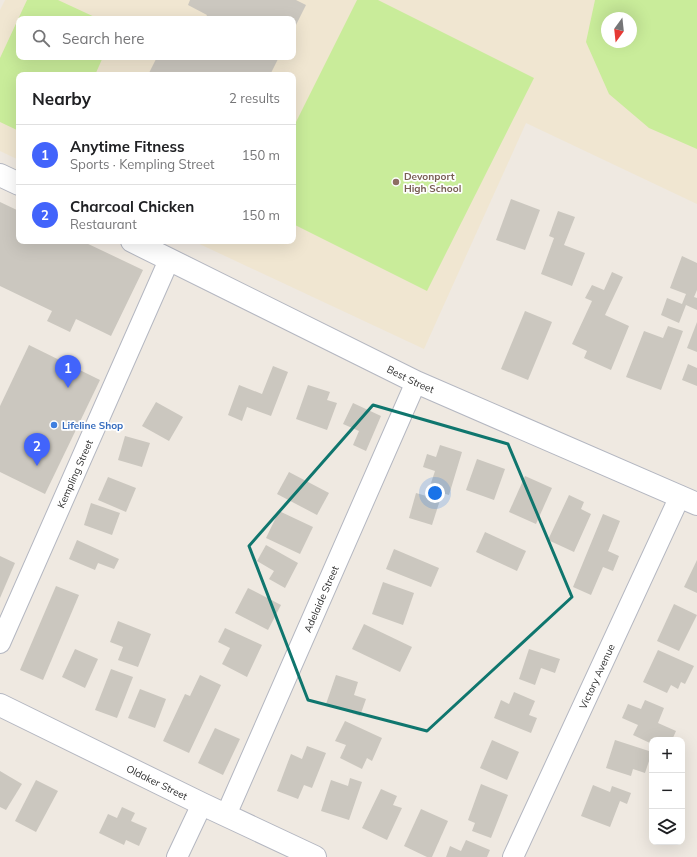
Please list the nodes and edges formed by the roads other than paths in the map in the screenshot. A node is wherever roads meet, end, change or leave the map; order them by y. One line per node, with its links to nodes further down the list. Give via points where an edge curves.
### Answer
1 (0, 175): 2 (street)
2 (16, 183)
3 (138, 244): 4 (street, Best Street)
4 (169, 260): 5 (street, Best Street); 7 (street, Kempling Street)
5 (416, 382): 6 (street, Best Street); 10 (street, Adelaide Street)
6 (688, 500): 13 (street, Victory Avenue)
7 (0, 644)
8 (0, 705): 9 (street, Oldaker Street)
9 (202, 804): 10 (street, Oldaker Street); 11 (street)
10 (226, 815): 12 (street, Oldaker Street)
11 (178, 857)
12 (315, 857)
13 (513, 857)

